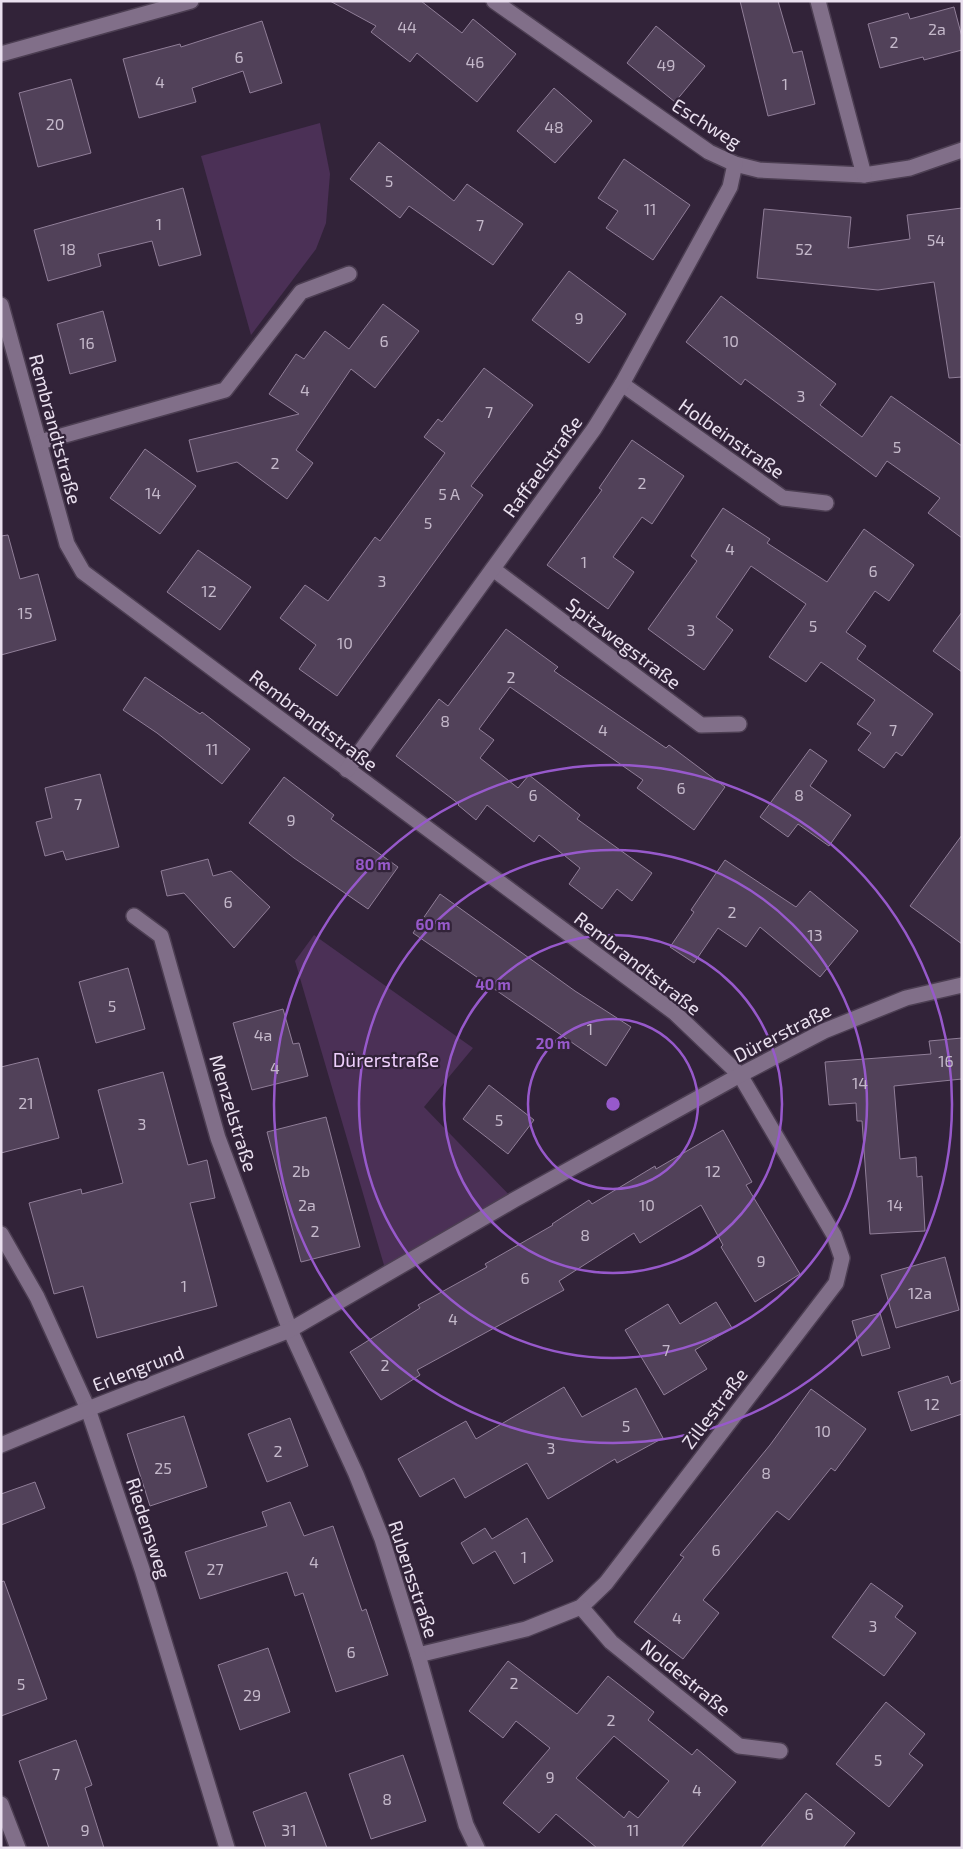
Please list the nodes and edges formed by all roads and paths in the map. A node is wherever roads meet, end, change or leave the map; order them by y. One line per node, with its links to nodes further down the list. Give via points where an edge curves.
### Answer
1 (191, 1): 4 (street)
2 (494, 1): 6 (street, Eschweg, via 709,152)
3 (818, 1): 7 (street)
4 (1, 54)
5 (962, 150): 7 (street, Eschweg, via 910,168)
6 (735, 164): 7 (street, Eschweg, via 759,170); 10 (street, Raffaelstraße, via 730,187)
7 (864, 175)
8 (348, 274): 11 (street, via 302,292 225,390)
9 (1, 305): 11 (street, Rembrandtstraße)
10 (622, 384): 12 (street, Holbeinstraße, via 783,498); 13 (street, Raffaelstraße)
11 (40, 442): 15 (street, Rembrandtstraße, via 67,544 83,572)
12 (826, 503)
13 (493, 569): 14 (street, Spitzwegstraße, via 701,725); 15 (street, Raffaelstraße)
14 (739, 724)
15 (347, 770): 18 (street, Rembrandtstraße, via 675,1013)
16 (134, 916): 20 (street, Menzelstraße, via 161,936 218,1138)
17 (962, 985): 18 (street, Dürerstraße, via 906,998 824,1031)
18 (740, 1075): 20 (street, Dürerstraße, via 514,1200); 23 (street, Zillestraße, via 834,1235 842,1258 836,1283 606,1582)
19 (1, 1234): 21 (street, Riedensweg, via 37,1297)
20 (290, 1330): 21 (street, Erlengrund); 24 (street, Rubensstraße, via 382,1539)
21 (88, 1409): 22 (street, Erlengrund); 28 (street, Riedensweg, via 142,1569)
22 (1, 1445)
23 (581, 1607): 24 (street, Zillestraße, via 526,1629); 25 (street, Noldestraße, via 611,1642 739,1746)
24 (418, 1655): 29 (street, Rubensstraße, via 466,1825)
25 (780, 1751)
26 (1, 1804): 27 (street)
27 (18, 1848)
28 (227, 1848)
29 (477, 1848)

